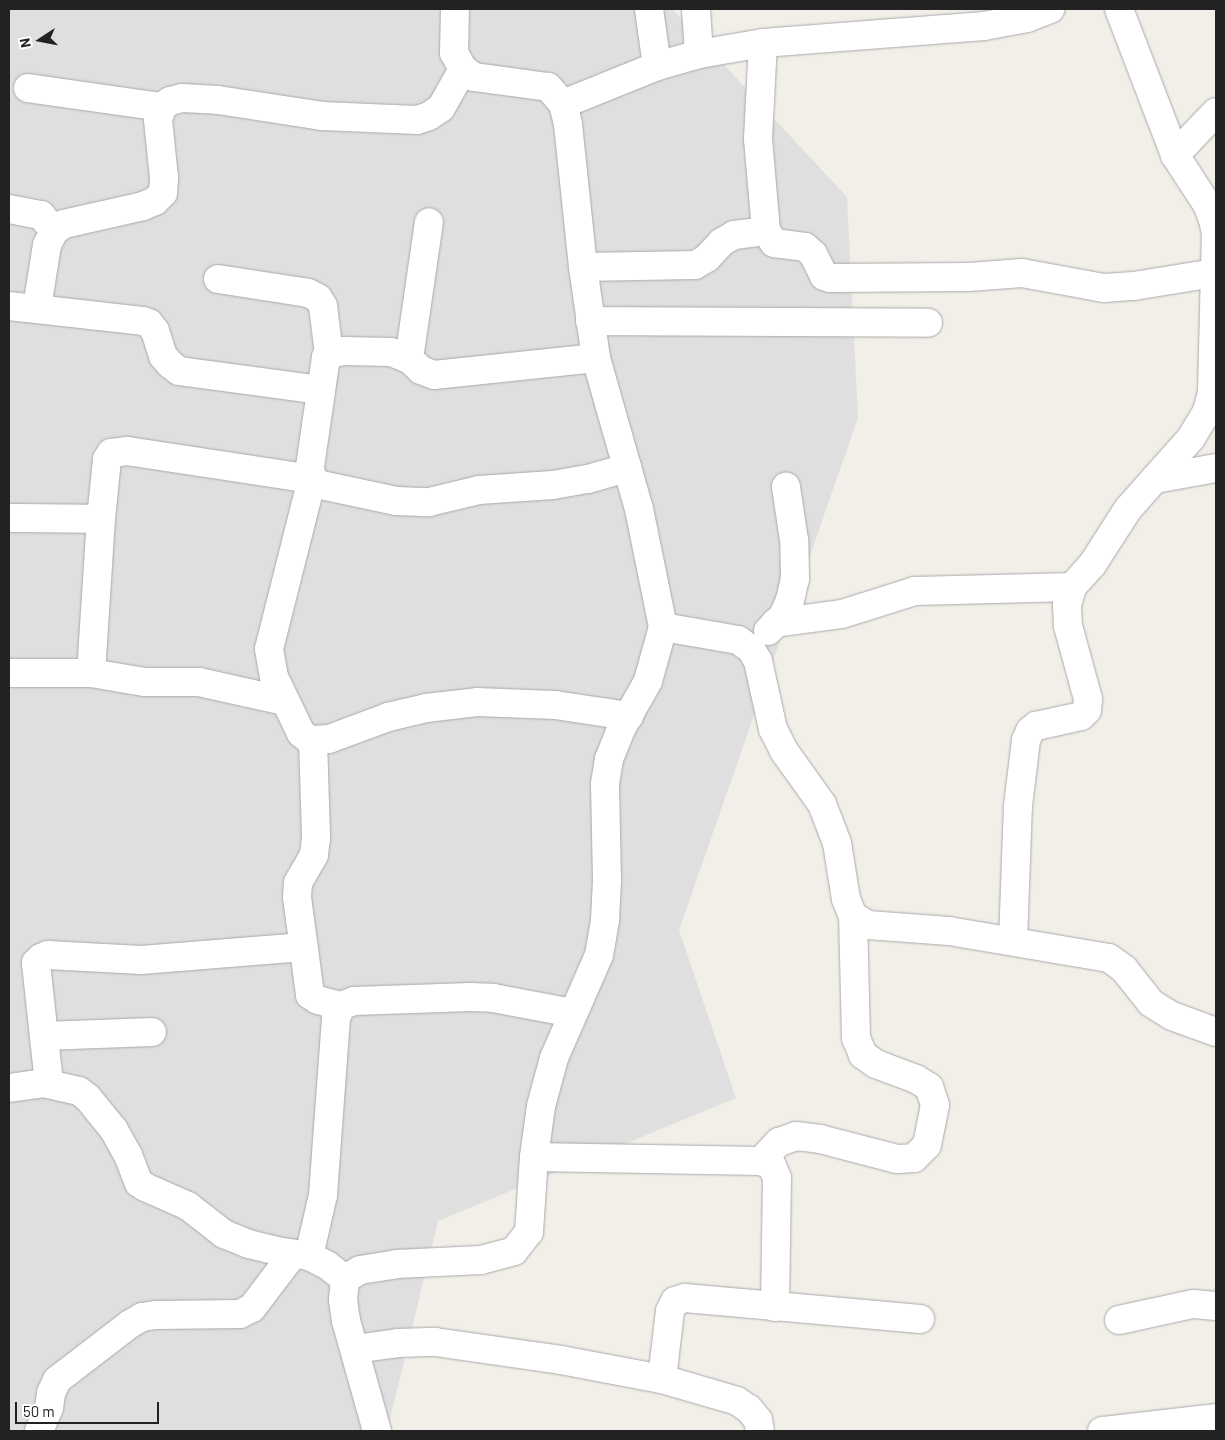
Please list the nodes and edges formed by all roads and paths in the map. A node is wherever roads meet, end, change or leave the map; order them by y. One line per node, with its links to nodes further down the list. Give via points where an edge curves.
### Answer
1 (454, 9): 9 (street, via 454,53)
2 (649, 9): 8 (street)
3 (696, 9): 7 (street)
4 (1050, 9): 6 (street, via 1026,18 984,26)
5 (1119, 9): 14 (street)
6 (762, 43): 7 (street); 17 (street, via 758,139)
7 (699, 54): 8 (street)
8 (656, 66): 11 (street)
9 (462, 69): 11 (street, via 474,77 548,87); 12 (street, via 441,108 417,120 322,116 218,100 182,98)
10 (28, 88): 12 (street)
11 (563, 104): 19 (street, via 568,124)
12 (162, 107): 18 (street, via 158,120 163,193 143,206 64,224)
13 (1216, 112): 14 (street)
14 (1175, 155): 20 (street, via 1208,206 1213,220 1216,233)
15 (9, 209): 18 (street, via 41,215)
16 (429, 222): 28 (street)
17 (766, 230): 19 (street, via 734,235 695,265); 20 (street, via 774,243 806,247 824,276 830,278 1022,274 1104,288)
18 (54, 231): 23 (street, via 47,245)
19 (583, 267): 24 (street)
20 (1214, 272): 33 (street, via 1212,392 1207,411 1191,438)
21 (218, 279): 26 (street, via 318,298 323,306)
22 (9, 306): 23 (street)
23 (37, 308): 29 (street, via 149,323 163,356 179,371)
24 (590, 321): 25 (street); 27 (street)
25 (928, 323)
26 (329, 354): 28 (street, via 344,351 391,352); 29 (street)
27 (596, 358): 28 (street, via 434,375 421,370); 30 (street)
28 (409, 359)
29 (321, 390): 32 (street, via 310,467)
30 (627, 468): 32 (street, via 596,478 553,485 479,490 429,502 396,501 321,485); 39 (street, via 639,509)
31 (1216, 468): 33 (street)
32 (312, 478): 36 (street, via 118,451 111,453 108,459); 43 (street, via 271,638 270,660)
33 (1155, 479): 37 (street, via 1128,509 1092,565)
34 (786, 487): 38 (street, via 794,540 794,579 790,600 783,616)
35 (9, 518): 36 (street)
36 (101, 519): 42 (street)
37 (1072, 587): 38 (street, via 915,591 842,614); 47 (street, via 1067,605 1068,626 1088,699 1087,710 1081,716 1036,726 1030,730 1026,740 1018,806)
38 (775, 623): 40 (street)
39 (662, 626): 40 (street, via 738,640); 44 (street, via 648,681)
40 (751, 649): 46 (street, via 758,661 773,729 784,751 822,804 837,843 846,899)
41 (9, 673): 42 (street)
42 (91, 673): 43 (street, via 145,682 213,684)
43 (285, 701): 45 (street, via 301,733)
44 (629, 716): 45 (street, via 555,705 477,702 426,708 388,717 329,739); 50 (street, via 609,759 605,784 607,880 604,929 593,970)
45 (313, 740): 48 (street, via 316,838 314,855 298,883 296,897)
46 (853, 916): 47 (street, via 868,925 949,931); 57 (street, via 856,1038 863,1055 876,1064 929,1087 935,1105 927,1145 914,1158 898,1159 796,1136 779,1142)
47 (1013, 941): 52 (street, via 1109,958 1124,969 1151,1003 1172,1016)
48 (303, 947): 49 (street, via 310,995); 53 (street, via 141,960 48,954 36,964)
49 (341, 1006): 50 (street, via 354,1001 470,997 493,998); 58 (street, via 336,1018 323,1195)
50 (573, 1014): 56 (street, via 554,1058 541,1106)
51 (152, 1032): 53 (street)
52 (1216, 1032)
53 (44, 1036): 54 (street)
54 (49, 1084): 55 (street, via 32,1083); 58 (street, via 68,1087 88,1098 121,1140 136,1177 145,1187 188,1206 224,1234 249,1244)
55 (9, 1088)
56 (534, 1157): 57 (street); 59 (street, via 529,1232 514,1251 481,1260 396,1264 360,1270)
57 (761, 1161): 61 (street, via 772,1166 777,1178)
58 (301, 1255): 59 (street, via 327,1265); 67 (street, via 252,1308 240,1314 157,1315 130,1324 57,1380)
59 (345, 1279): 64 (street, via 344,1306)
60 (1216, 1306): 63 (street, via 1193,1304)
61 (775, 1307): 62 (street); 65 (street, via 685,1298 675,1300 670,1311)
62 (920, 1319)
63 (1119, 1320)
64 (355, 1349): 65 (street, via 435,1342 561,1360); 68 (street)
65 (662, 1379): 69 (street, via 737,1401 758,1420)
66 (1216, 1418): 70 (street)
67 (39, 1431)
68 (377, 1431)
69 (760, 1431)
70 (1102, 1431)

